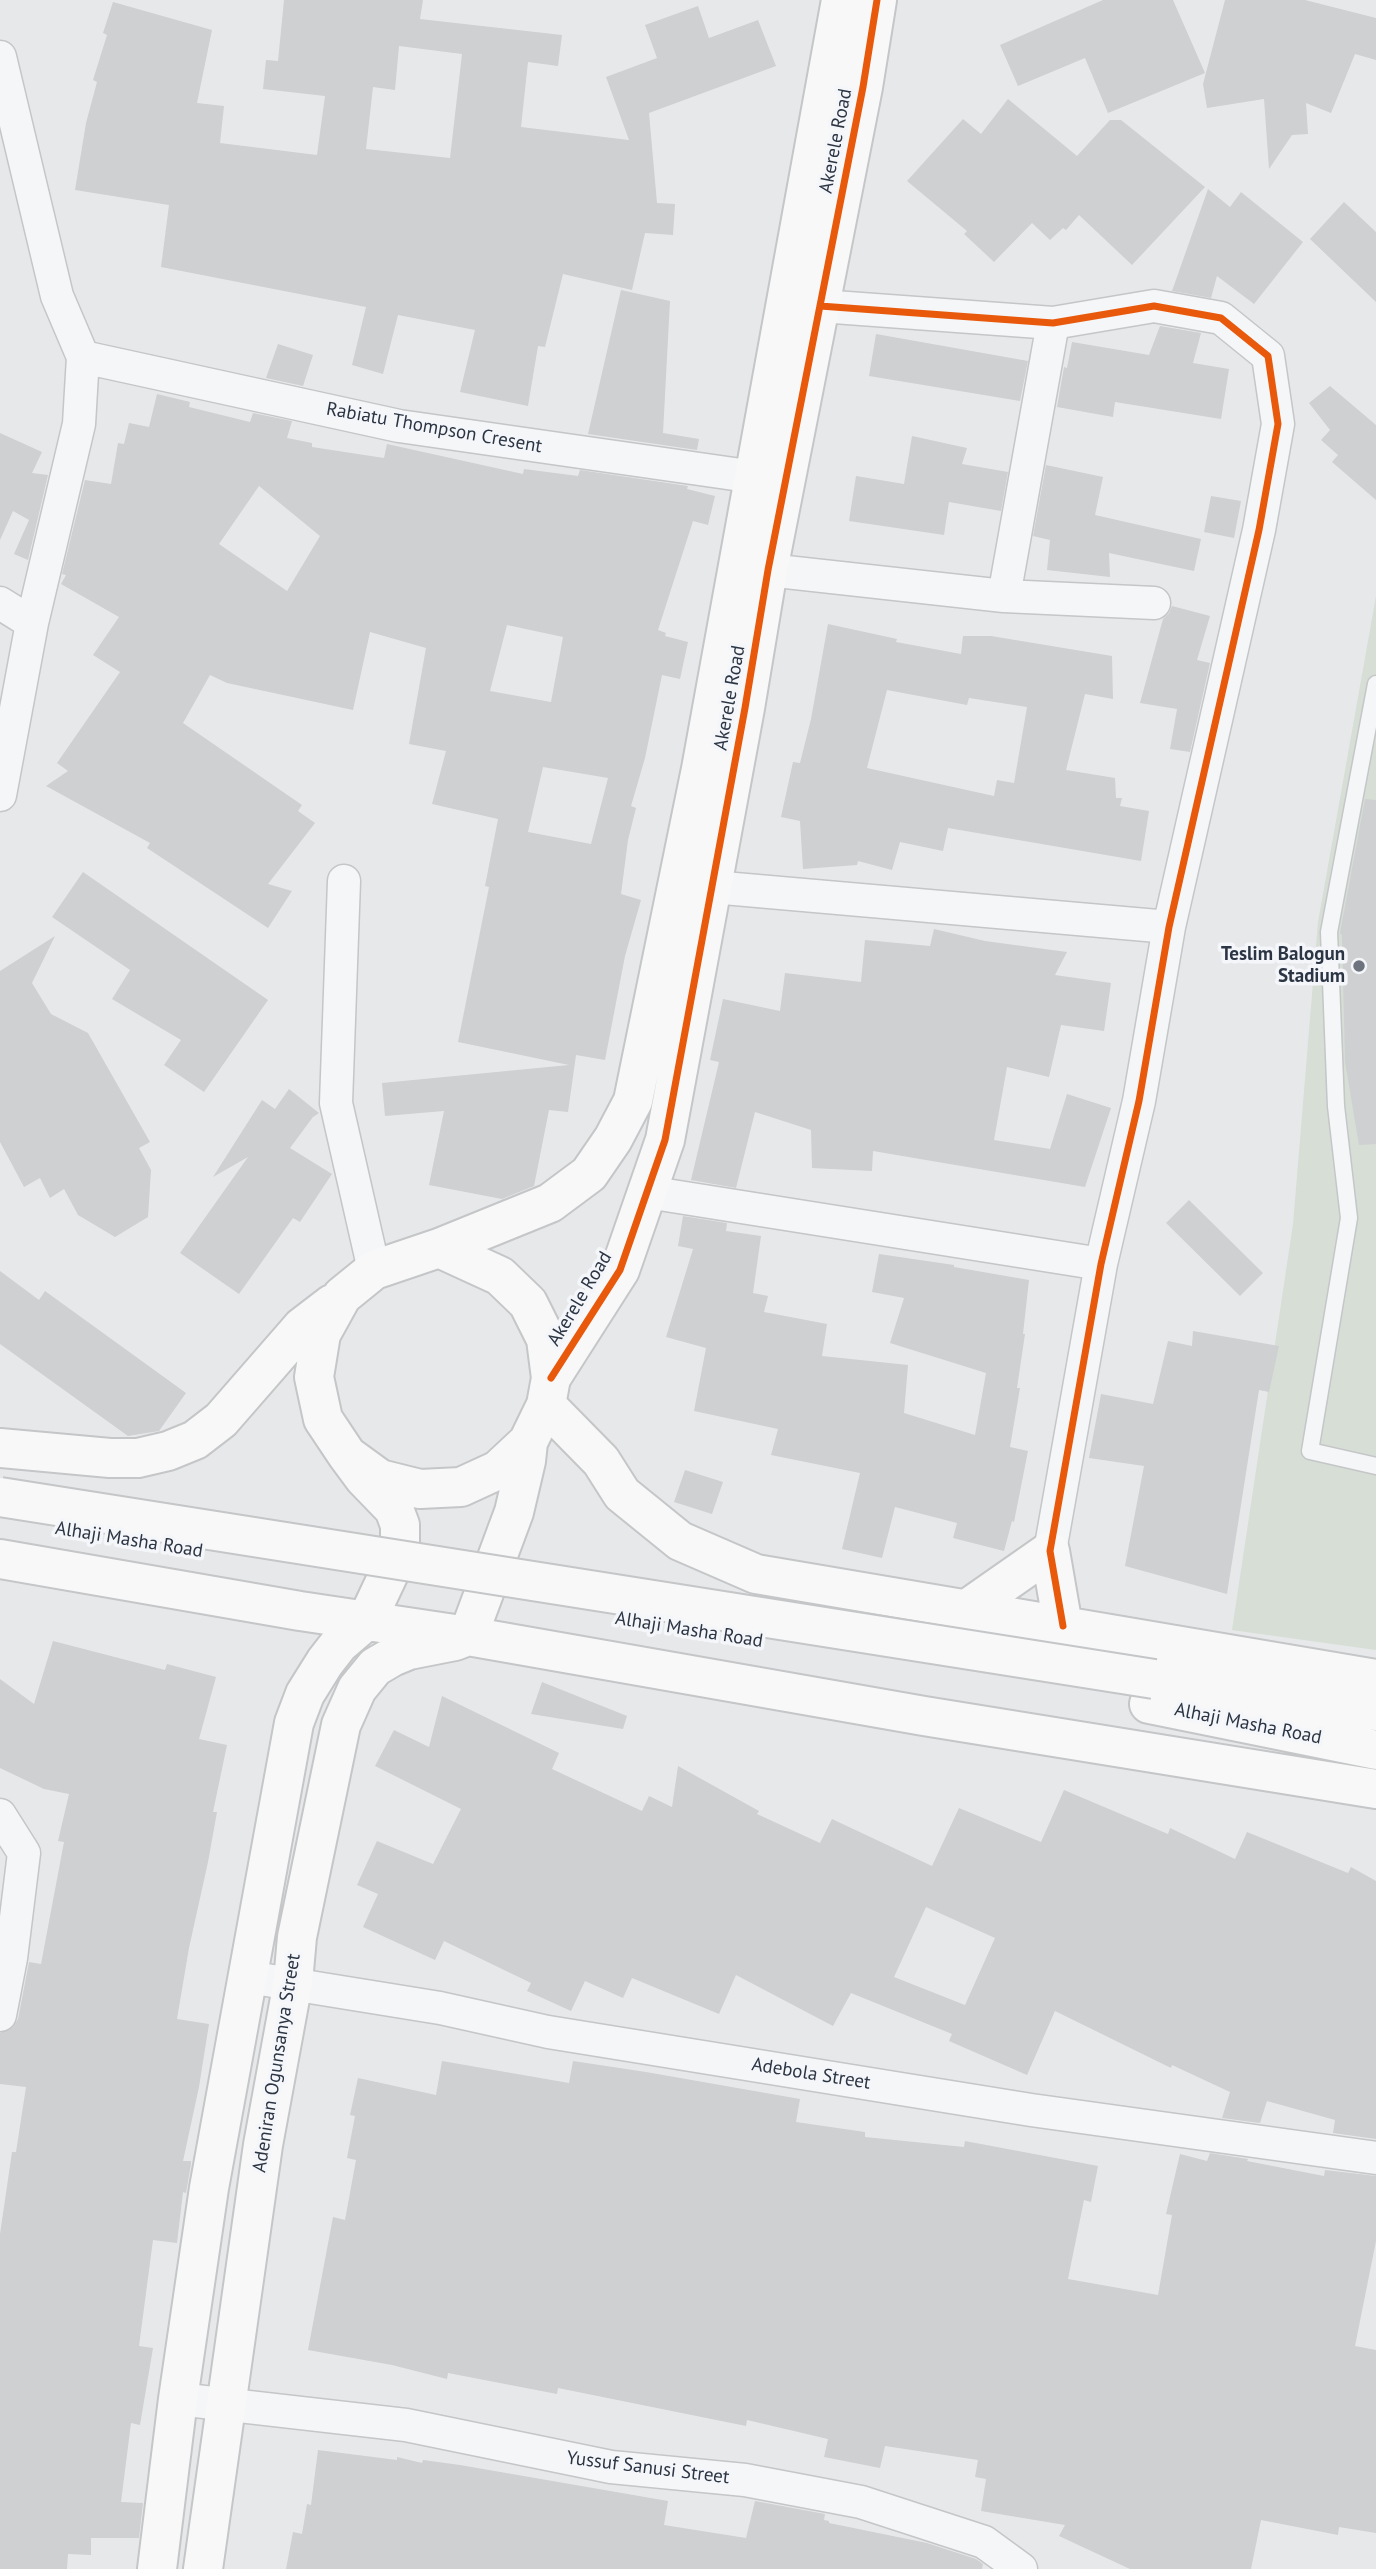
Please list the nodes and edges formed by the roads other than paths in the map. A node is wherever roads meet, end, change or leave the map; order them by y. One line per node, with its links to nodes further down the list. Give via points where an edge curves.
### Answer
1 (841, 0): 7 (street, via 790,270)
2 (877, 0): 4 (street, Akerele Road)
3 (0, 57): 6 (street, via 57,296)
4 (820, 306): 5 (street); 7 (street, Akerele Road)
5 (1053, 323): 9 (street); 17 (street, via 1154,306 1221,318 1268,356 1278,424 1259,530)
6 (83, 357): 7 (street, Rabiatu Thompson Cresent, via 399,426); 12 (street, via 79,424)
7 (769, 486): 8 (street, Akerele Road); 19 (street, via 733,583 701,769 633,1101 589,1174 550,1203)
8 (768, 570): 9 (street); 16 (street, Akerele Road)
9 (1004, 596): 11 (street)
10 (0, 603): 12 (street)
11 (1154, 603)
12 (32, 622): 14 (street)
13 (1376, 684): 27 (lane, via 1329,932 1336,1106 1349,1218 1310,1451)
14 (0, 796)
15 (344, 881): 21 (street, via 336,1103)
16 (712, 887): 17 (street); 18 (street, Akerele Road, via 665,1140)
17 (1169, 927): 20 (street, via 1139,1101)
18 (648, 1192): 20 (street); 23 (street, Akerele Road, via 620,1270)
19 (439, 1248): 21 (street); 23 (street, via 500,1276 528,1303 546,1339)
20 (1101, 1264): 30 (street)
21 (374, 1270): 22 (street)
22 (342, 1296): 25 (street, via 302,1327 221,1420 195,1440 138,1458); 26 (street, via 321,1334 314,1377 323,1419)
23 (548, 1392): 24 (street); 32 (street, via 622,1494 680,1541 757,1574)
24 (528, 1442): 26 (street, via 498,1471 461,1487 420,1489 380,1479); 35 (street, via 514,1512)
25 (0, 1448)
26 (347, 1455): 33 (street, via 394,1509 400,1525 400,1550)
27 (1376, 1466)
28 (0, 1497): 37 (street, Alhaji Masha Road, bridge)
29 (0, 1520): 37 (street, Alhaji Masha Road)
30 (1049, 1551): 32 (street); 34 (street)
31 (0, 1559): 33 (street)
32 (967, 1609): 34 (street)
33 (367, 1620): 35 (street); 42 (street, via 325,1662 294,1723)
34 (1063, 1626): 36 (street)
35 (468, 1636): 40 (street); 43 (street, Adeniran Ogunsanya Street, via 392,1657 357,1689 341,1726 297,1937)
36 (1376, 1679)
37 (1152, 1691): 38 (street, Alhaji Masha Road); 39 (street, Alhaji Masha Road)
38 (1376, 1712)
39 (1376, 1750)
40 (1376, 1790)
41 (0, 1815): 44 (street, via 24,1853)
42 (248, 1977): 43 (street, Adebola Street); 46 (street, via 209,2188)
43 (293, 1982): 45 (street, Adebola Street, via 548,2032 1031,2110); 47 (street, Adeniran Ogunsanya Street, via 263,2146)
44 (0, 2015)
45 (1376, 2158)
46 (178, 2399): 47 (street, Yussuf Sanusi Street); 48 (street)
47 (225, 2404): 49 (street, Adeniran Ogunsanya Street); 50 (street, Yussuf Sanusi Street, via 406,2425 611,2467 746,2480 861,2502 984,2542)
48 (157, 2569)
49 (203, 2569)
50 (1021, 2569)

